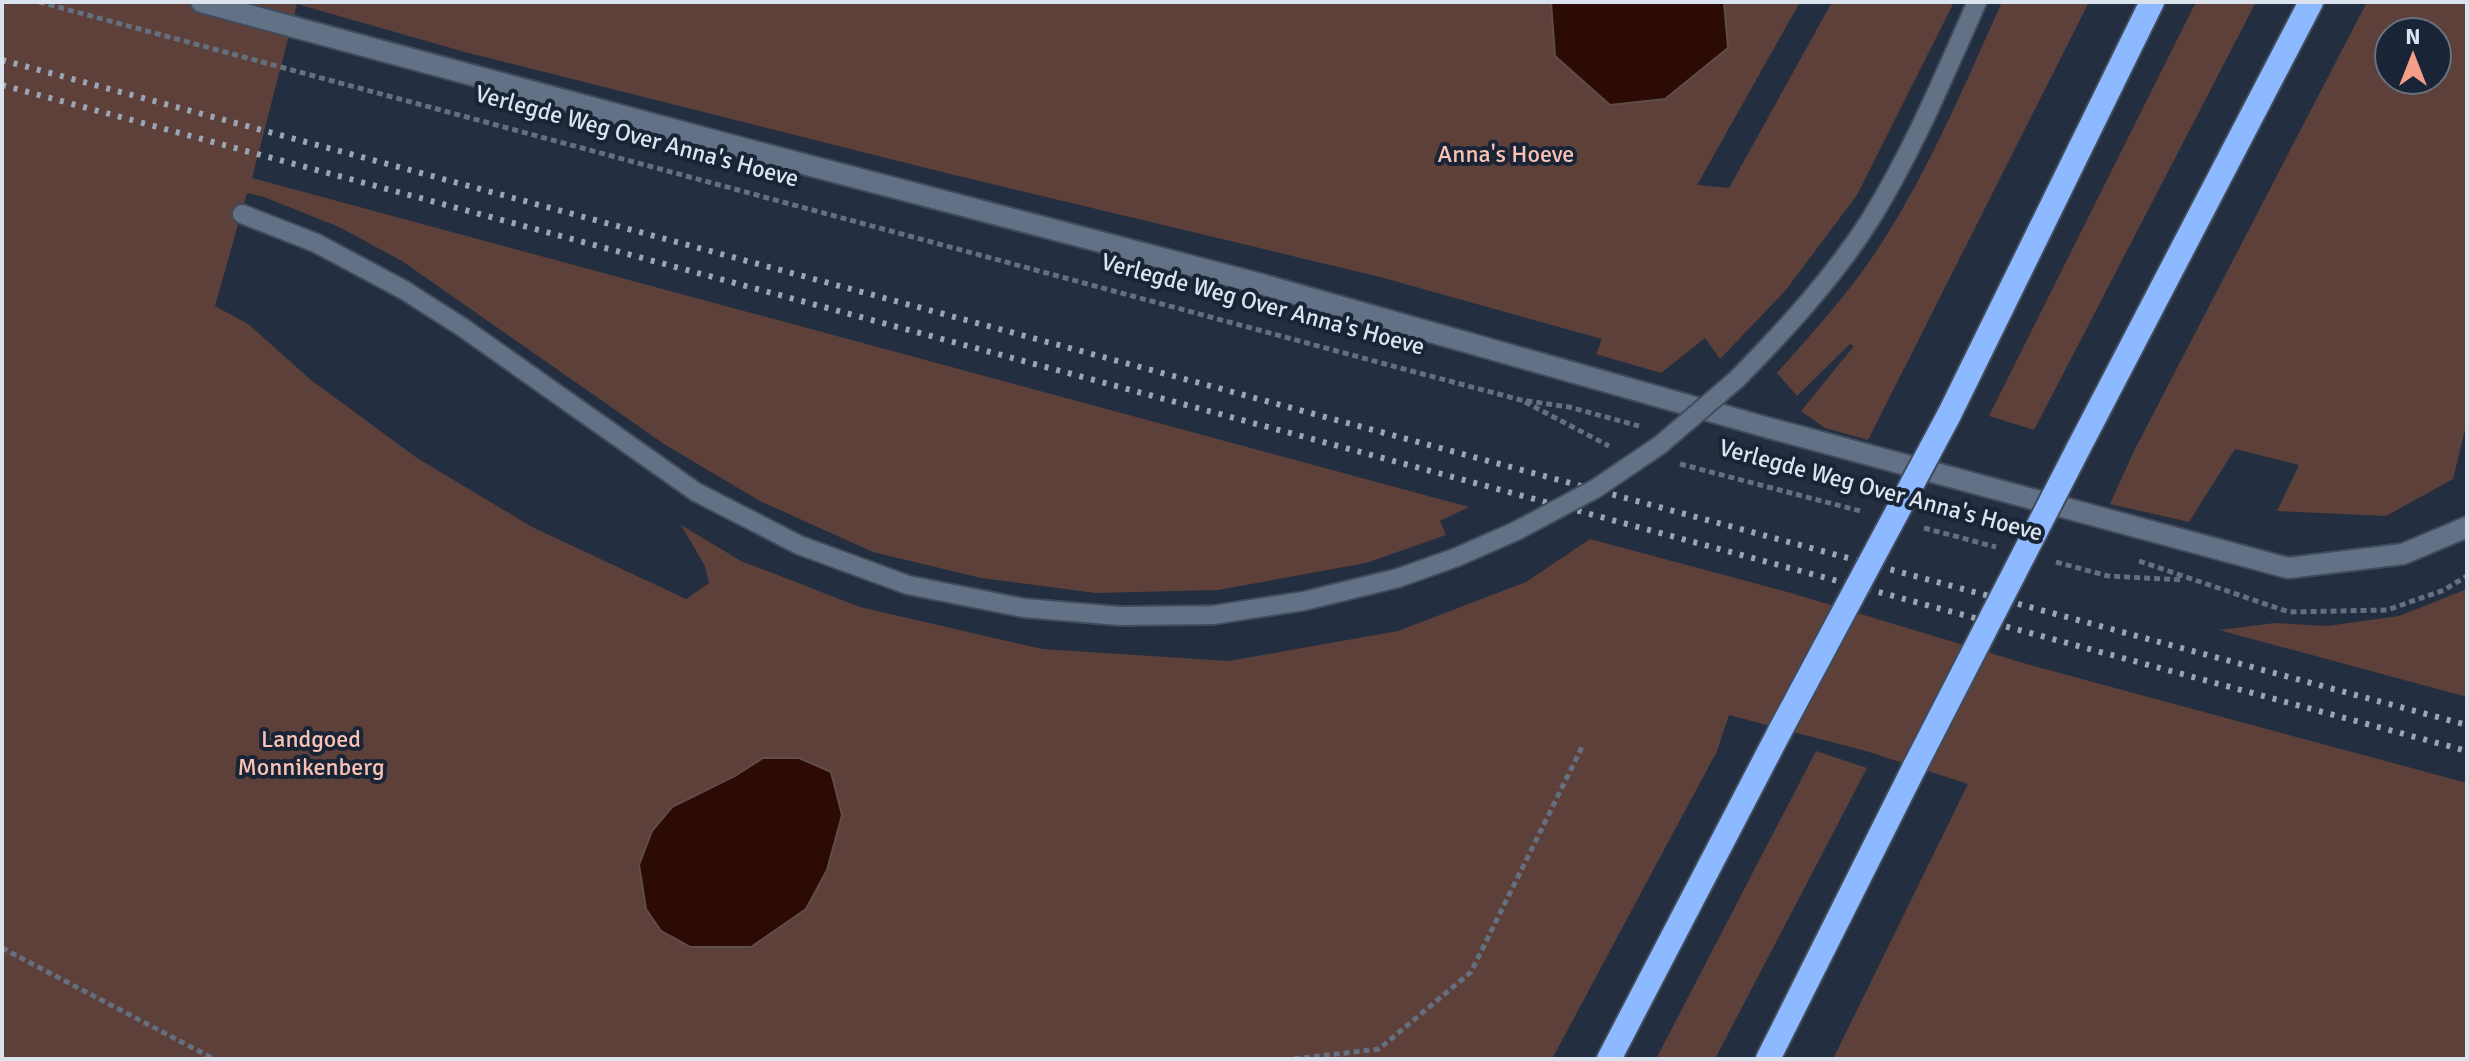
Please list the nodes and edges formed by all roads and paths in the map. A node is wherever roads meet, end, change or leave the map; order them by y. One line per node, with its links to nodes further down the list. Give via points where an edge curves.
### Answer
1 (39, 2): 7 (path, Verlegde Weg Over Anna's Hoeve, via 1521,400)
2 (201, 2): 11 (main road, Verlegde Weg Over Anna's Hoeve, via 1261,284 2288,568 2403,554)
3 (1977, 2): 6 (lane, bridge, via 1911,146 1869,221 1776,339 1660,445 1595,489 1457,557 1304,601 1213,615 1120,616 1024,608 908,585 799,545 696,492 404,290 316,243)
4 (2152, 2): 19 (highway, bridge, via 1949,415)
5 (2311, 2): 20 (highway, bridge)
6 (242, 214)
7 (1623, 449)
8 (1668, 461): 9 (path, Verlegde Weg Over Anna's Hoeve)
9 (1865, 513)
10 (1911, 525): 12 (path, Verlegde Weg Over Anna's Hoeve)
11 (2467, 527)
12 (2002, 548)
13 (2047, 560): 14 (path, Verlegde Weg Over Anna's Hoeve, via 2108,576 2193,580 2289,612 2387,610)
14 (2467, 576)
15 (1583, 745): 18 (path, via 1471,972 1379,1049)
16 (2, 948): 17 (path)
17 (214, 1059)
18 (1294, 1059)
19 (1609, 1059)
20 (1768, 1059)

